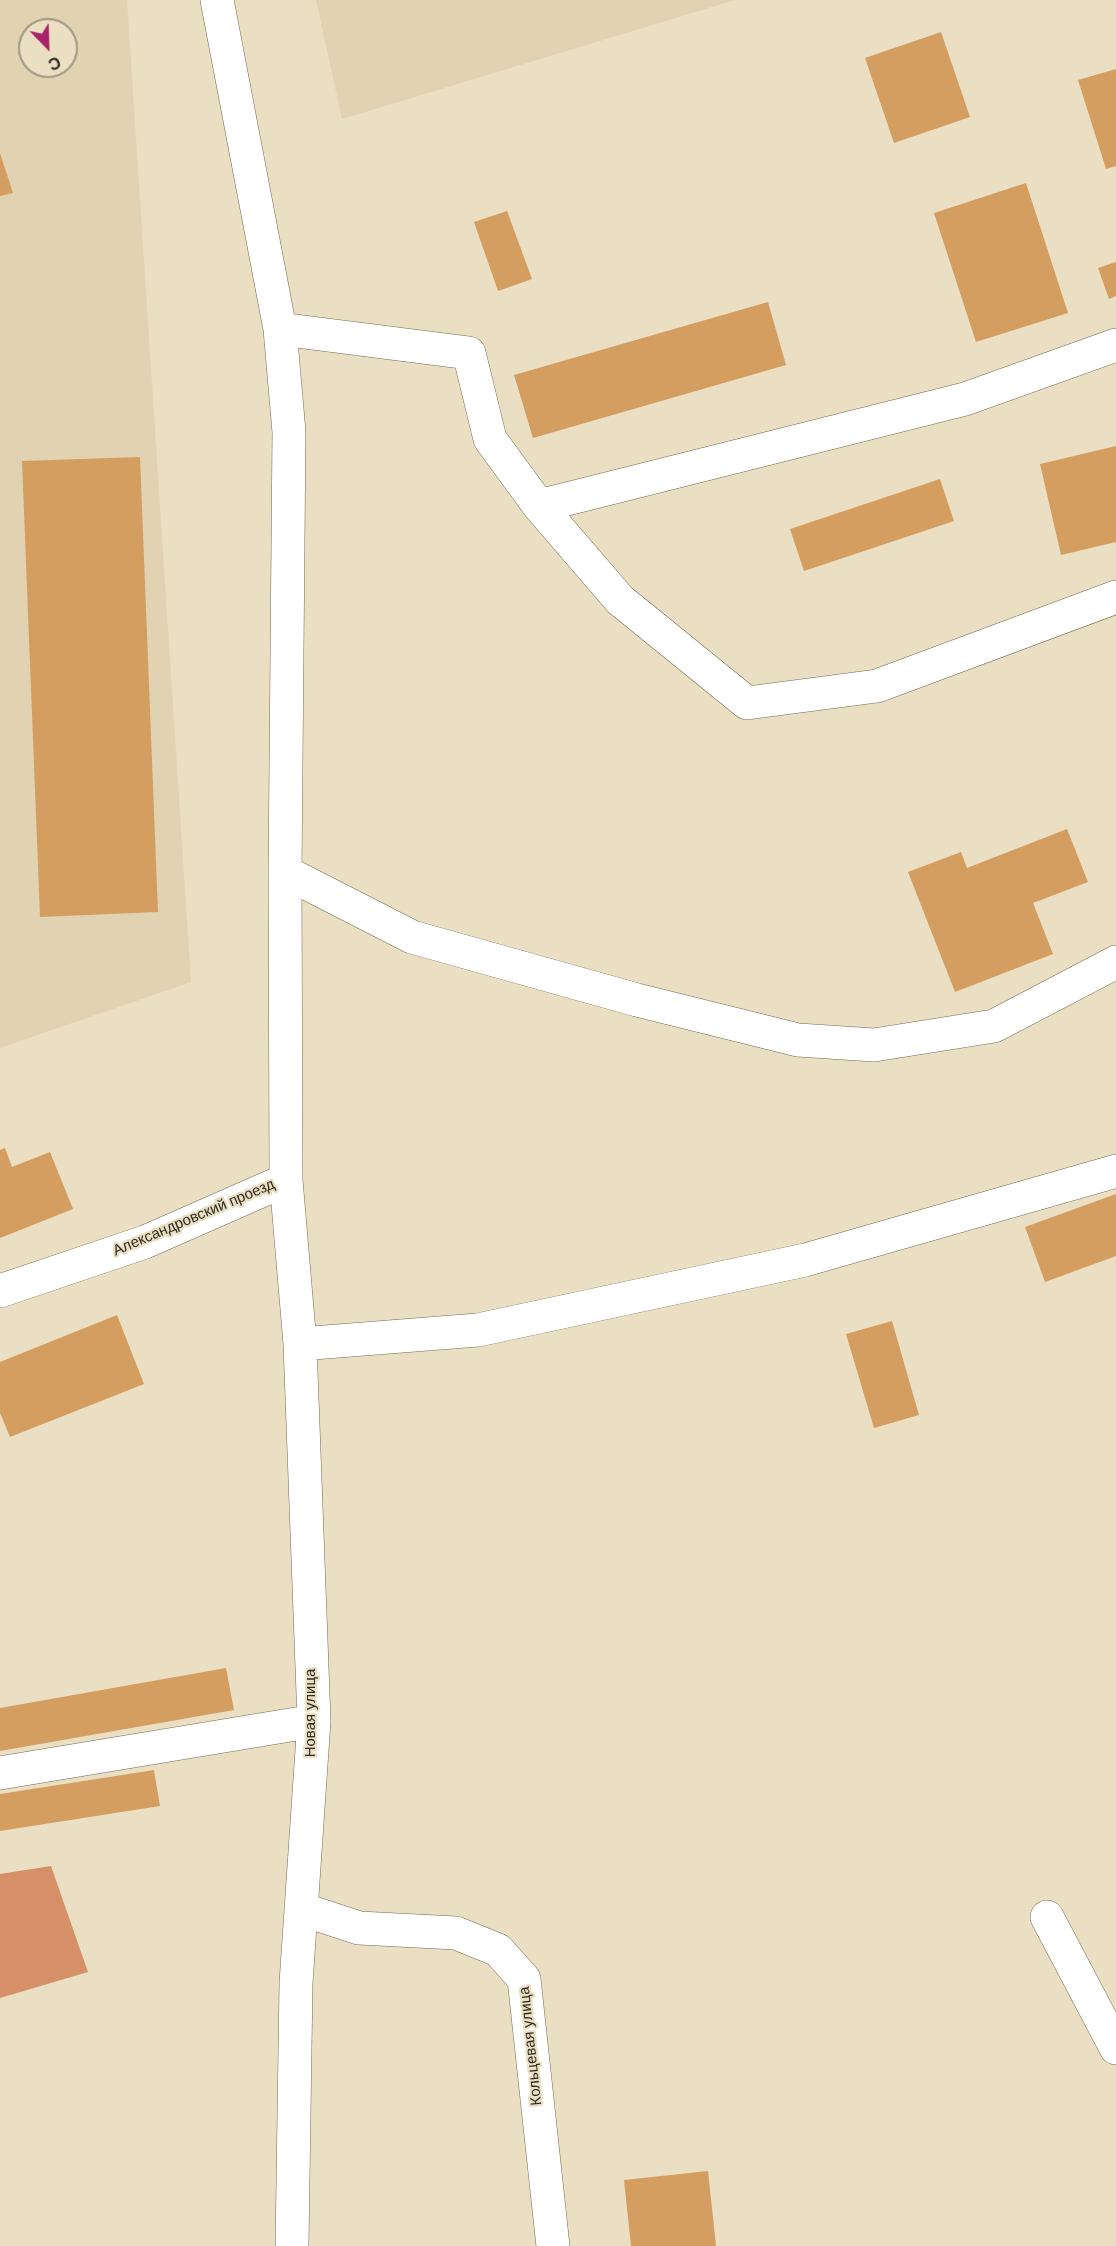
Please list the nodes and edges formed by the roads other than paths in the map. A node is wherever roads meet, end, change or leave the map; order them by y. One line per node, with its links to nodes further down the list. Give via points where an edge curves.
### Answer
1 (217, 0): 2 (street, Новая улица)
2 (280, 329): 4 (street, via 469,353 490,439); 6 (street, Новая улица, via 289,432)
3 (1116, 345): 4 (street, via 965,399)
4 (539, 506): 5 (street, via 620,600 747,703 877,686)
5 (1116, 597)
6 (285, 872): 7 (street, via 412,937 798,1040 874,1045 994,1026); 9 (street, Новая улица)
7 (1116, 962)
8 (1116, 1171): 11 (street, via 805,1260 478,1330)
9 (286, 1180): 10 (street, Александровский проезд, via 145,1242); 11 (street, Новая улица)
10 (0, 1291)
11 (300, 1344): 12 (street, Новая улица)
12 (314, 1721): 13 (street); 14 (street, Новая улица)
13 (0, 1773)
14 (301, 1909): 17 (street, Новая улица, via 296,1983); 18 (street, Кольцевая улица, via 359,1928 456,1933 498,1950 524,1979)
15 (1047, 1917): 16 (street)
16 (1116, 2048)
17 (292, 2246)
18 (553, 2246)

